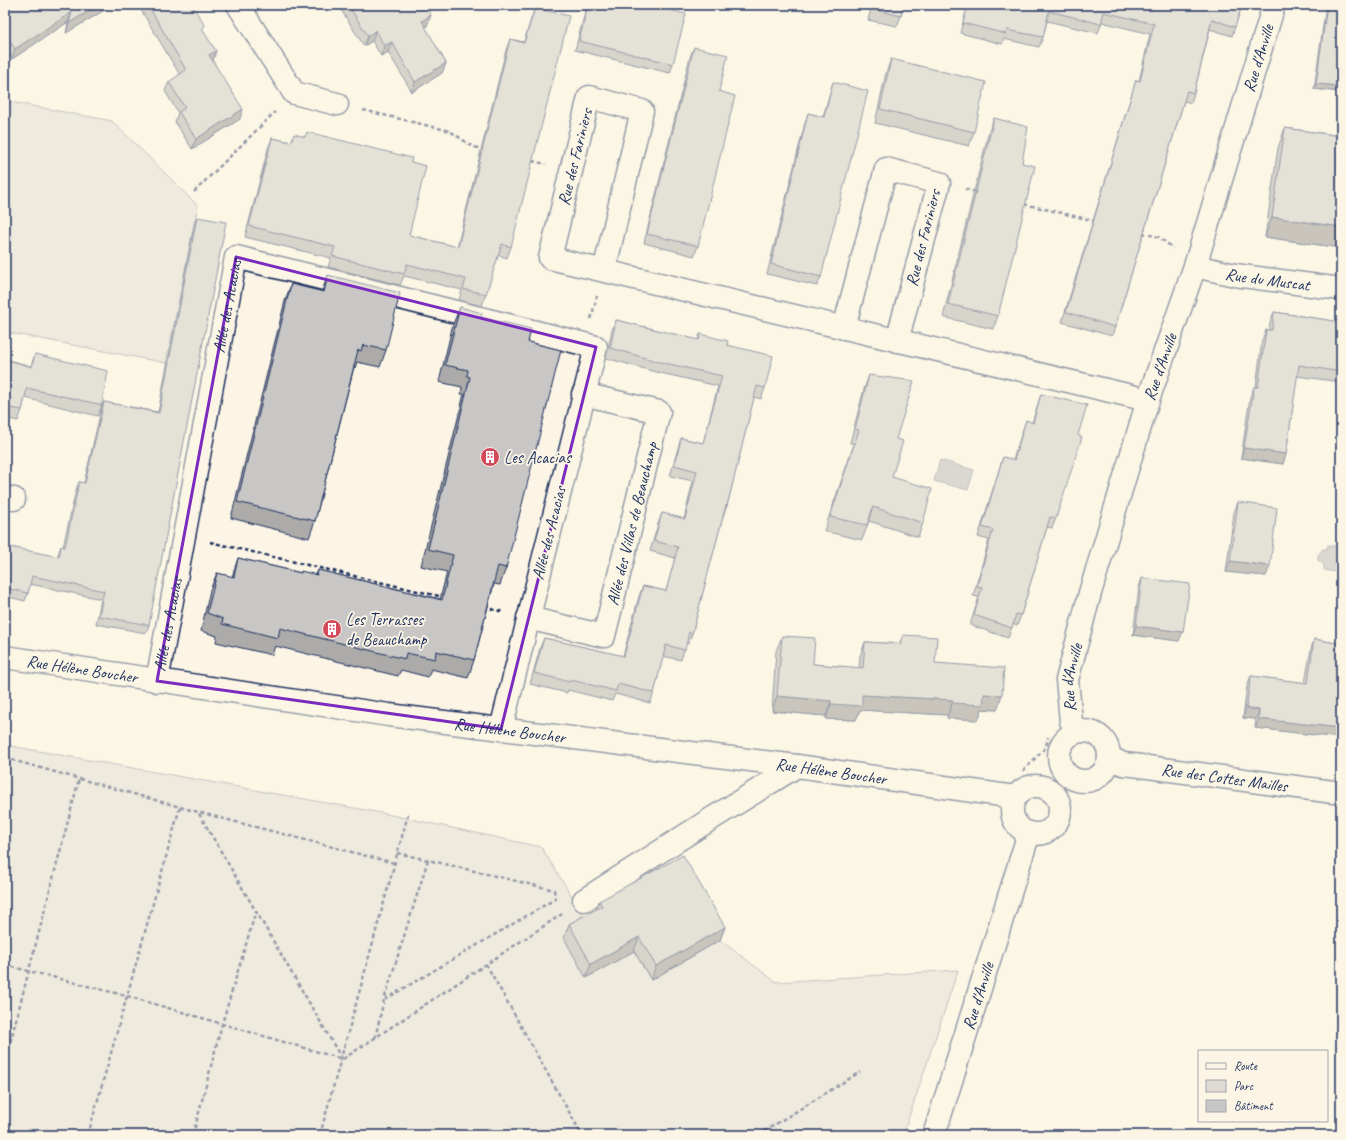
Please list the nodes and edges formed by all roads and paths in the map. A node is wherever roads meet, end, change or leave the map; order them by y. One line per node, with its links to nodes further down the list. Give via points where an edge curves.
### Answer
1 (238, 5): 3 (street)
2 (1274, 5): 12 (street, Rue d'Anville)
3 (294, 93): 4 (street); 7 (path)
4 (337, 104): 5 (path, via 450,131 473,147)
5 (488, 150)
6 (939, 183): 8 (path); 15 (street, Rue des Fariniers, via 886,169); 16 (street, Rue des Fariniers)
7 (194, 192)
8 (982, 194)
9 (1021, 203): 10 (path)
10 (1098, 222)
11 (1136, 231): 12 (path, via 1159,237)
12 (1195, 266): 14 (street, Rue du Muscat, via 1234,275); 19 (street, Rue d'Anville)
13 (604, 271): 13 (street, Rue des Fariniers, via 550,258 589,97 642,110); 15 (street, Rue des Fariniers); 17 (path)
14 (1341, 289)
15 (844, 328): 16 (street, Rue des Fariniers)
16 (897, 341): 19 (street, Rue des Fariniers)
17 (584, 344): 18 (street, Allée des Acacias, via 596,347); 20 (street, Allée des Acacias, via 236,258)
18 (583, 394): 23 (street, Allée des Acacias); 23 (street, Allée des Villas de Beauchamp, via 659,412 604,636)
19 (1148, 400): 26 (street, Rue d'Anville, via 1090,593 1067,680)
20 (184, 536): 21 (path); 25 (street, Allée des Acacias)
21 (444, 598)
22 (482, 607): 23 (path)
23 (528, 618): 27 (street, Allée des Acacias)
24 (5, 657): 25 (street, Rue Hélène Boucher)
25 (157, 681): 27 (street, Rue Hélène Boucher)
26 (1070, 710): 28 (street, Rue d'Anville); 37 (path, via 1050,714 1046,747 1018,776)
27 (501, 729): 32 (street, Rue Hélène Boucher)
28 (1076, 732): 29 (street, via 1063,742); 30 (street, via 1087,731 1099,736)
29 (1059, 756): 34 (street, via 1060,764 1069,776); 35 (street)
30 (1109, 757): 34 (street, via 1104,771); 36 (street, Rue des Cottes Mailles, via 1123,764)
31 (5, 758): 33 (path)
32 (798, 766): 37 (street, Rue Hélène Boucher); 46 (street, via 711,818)
33 (79, 779): 38 (path); 50 (path)
34 (1083, 781): 40 (street)
35 (1038, 785): 37 (street, via 1025,788); 40 (street, via 1057,796)
36 (1341, 793)
37 (1011, 796): 42 (street, via 1013,818)
38 (180, 807): 41 (path); 51 (path)
39 (409, 811): 43 (path)
40 (1060, 811): 42 (street, via 1056,825 1050,830 1036,834)
41 (198, 812): 45 (path); 47 (path)
42 (1028, 833): 63 (street, Rue d'Anville)
43 (397, 853): 44 (path); 45 (path)
44 (428, 860): 52 (path); 52 (path, via 554,890 555,899)
45 (394, 863): 55 (path)
46 (584, 900): 48 (path)
47 (256, 911): 53 (path); 55 (path)
48 (486, 964): 54 (path); 61 (path)
49 (5, 965): 50 (path)
50 (28, 971): 51 (path); 56 (path)
51 (127, 996): 53 (path); 58 (path)
52 (384, 1000): 54 (path)
53 (222, 1024): 55 (path); 59 (path)
54 (374, 1038): 55 (path)
55 (342, 1059): 60 (path)
56 (5, 1062)
57 (860, 1072): 62 (path)
58 (88, 1135)
59 (193, 1135)
60 (320, 1135)
61 (582, 1135)
62 (758, 1135)
63 (934, 1135)

